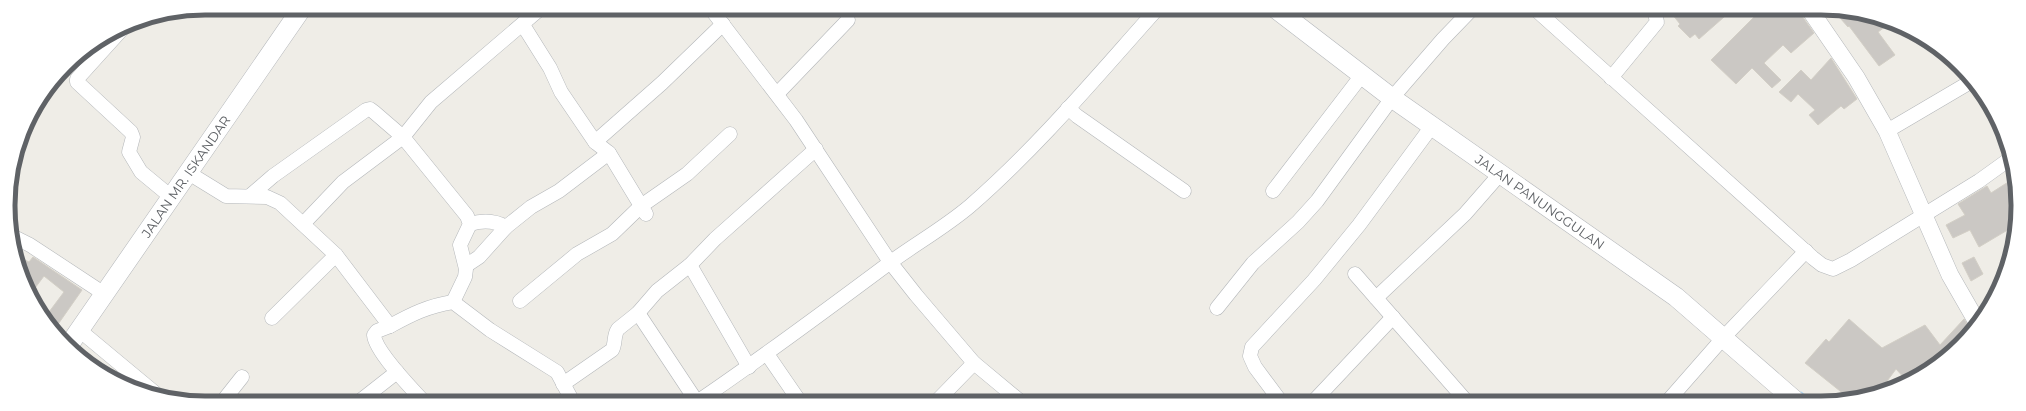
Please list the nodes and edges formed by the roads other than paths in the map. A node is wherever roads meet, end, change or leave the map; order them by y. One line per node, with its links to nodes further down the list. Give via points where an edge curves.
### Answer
1 (295, 15): 28 (main road, JALAN MR. ISKANDAR)
2 (534, 15): 12 (street)
3 (716, 15): 11 (street)
4 (1152, 15): 19 (street)
5 (1284, 15): 14 (main road, JALAN PANUNGGULAN)
6 (1466, 15): 18 (street)
7 (1542, 15): 15 (street)
8 (1655, 15): 15 (street, via 1657,22)
9 (1813, 15): 21 (street, via 1856,77)
10 (848, 20): 17 (street)
11 (723, 24): 17 (street); 24 (street, via 662,83)
12 (523, 25): 23 (street, via 431,102); 24 (street, via 550,68 561,92)
13 (113, 39): 33 (street, via 77,81 131,132 133,137 130,152 141,172)
14 (1362, 75): 18 (main road, JALAN PANUNGGULAN); 30 (street)
15 (1611, 78): 40 (street)
16 (1967, 84): 21 (street)
17 (777, 94): 25 (street)
18 (1392, 98): 20 (main road, JALAN PANUNGGULAN); 50 (street, via 1317,201 1253,264)
19 (1068, 108): 31 (street); 42 (street, via 999,180 970,206 941,229)
20 (1432, 126): 29 (main road, JALAN PANUNGGULAN); 75 (street, via 1359,225 1314,280 1252,347 1250,356 1255,367)
21 (1887, 131): 35 (street)
22 (730, 134): 34 (street)
23 (403, 137): 32 (street, via 368,109 273,176); 36 (street, via 343,182); 37 (street, via 464,211)
24 (595, 142): 26 (street)
25 (816, 149): 42 (street); 44 (street, via 715,239)
26 (609, 152): 34 (street); 38 (street, via 559,191 531,207)
27 (2006, 162): 35 (street)
28 (187, 172): 32 (street, via 226,196); 33 (main road, JALAN MR. ISKANDAR)
29 (1500, 174): 47 (street, via 1465,214); 57 (main road, JALAN PANUNGGULAN, via 1676,297)
30 (1273, 191)
31 (1184, 192)
32 (251, 195): 36 (street, via 267,197 280,203)
33 (170, 196): 46 (main road, JALAN MR. ISKANDAR)
34 (644, 210): 48 (street, via 612,234 577,254)
35 (1924, 214): 40 (street, via 1833,269 1822,265); 54 (street, via 1950,275)
36 (303, 224): 41 (street)
37 (470, 224): 38 (street, via 492,221); 43 (street, via 460,246)
38 (506, 228): 43 (street)
39 (18, 239): 46 (street)
40 (1806, 251): 57 (street)
41 (336, 255): 53 (street); 55 (street)
42 (890, 262): 59 (street); 60 (street)
43 (467, 265): 49 (street, via 465,277)
44 (690, 265): 51 (street, via 657,291); 61 (street)
45 (1355, 274): 47 (street)
46 (103, 293): 56 (main road, JALAN MR. ISKANDAR)
47 (1376, 298): 52 (street)
48 (520, 301)
49 (453, 302): 55 (street, via 423,309); 64 (street, via 496,334 552,368)
50 (1217, 308)
51 (638, 313): 64 (street, via 616,332 615,346 612,350); 70 (street)
52 (1393, 317): 76 (street); 77 (street)
53 (272, 318)
54 (1974, 318)
55 (390, 326): 62 (street, via 377,331 374,340)
56 (78, 329): 58 (main road, JALAN MR. ISKANDAR); 65 (street)
57 (1724, 337): 78 (street); 79 (main road, JALAN PANUNGGULAN)
58 (72, 341)
59 (767, 354): 61 (street); 72 (street)
60 (974, 362): 73 (street); 74 (street)
61 (749, 367): 71 (street)
62 (397, 372): 67 (street); 68 (street)
63 (242, 377): 66 (street)
64 (563, 384): 69 (street)
65 (148, 387)
66 (226, 396)
67 (367, 396)
68 (419, 396)
69 (570, 396)
70 (693, 396)
71 (706, 396)
72 (796, 396)
73 (942, 396)
74 (1014, 396)
75 (1277, 396)
76 (1319, 396)
77 (1462, 396)
78 (1672, 396)
79 (1791, 396)

